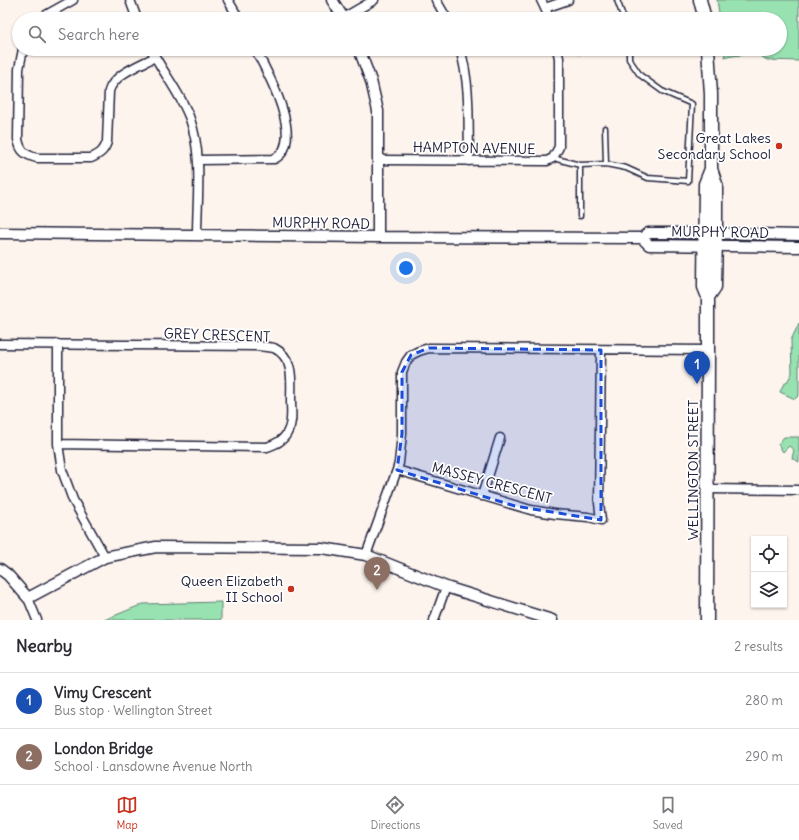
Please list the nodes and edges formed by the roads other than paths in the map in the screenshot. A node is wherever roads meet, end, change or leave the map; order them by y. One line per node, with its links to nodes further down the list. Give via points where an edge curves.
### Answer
1 (73, 0): 12 (street)
2 (130, 0): 13 (street)
3 (228, 0): 14 (street)
4 (332, 0): 15 (street)
5 (374, 0): 16 (street)
6 (436, 0): 17 (street)
7 (541, 0): 11 (street)
8 (568, 0): 11 (street)
9 (617, 0): 19 (lane)
10 (700, 0): 20 (main road)
11 (546, 8): 18 (street)
12 (51, 12)
13 (134, 12)
14 (234, 12)
15 (339, 12)
16 (353, 12)
17 (443, 12)
18 (547, 12)
19 (621, 12)
20 (703, 12)
21 (22, 56): 28 (street, via 19,69 18,140 22,152 37,158 92,158 105,149 108,142 111,84)
22 (259, 56): 31 (street, via 270,75 280,104 287,132 285,150 274,159)
23 (362, 56): 32 (street, via 378,111)
24 (462, 56): 33 (street, via 468,91)
25 (559, 56): 30 (street, HAMPTON AVENUE, via 559,147)
26 (629, 56): 34 (lane, via 640,75 662,91 692,104 688,181 648,178 626,168)
27 (708, 56): 38 (main road, WELLINGTON STREET, via 711,170 705,184)
28 (155, 57): 31 (street, via 190,118)
29 (605, 128): 34 (lane)
30 (553, 158): 33 (street, HAMPTON AVENUE, via 538,162); 35 (lane)
31 (198, 160): 39 (street)
32 (379, 160): 33 (street, HAMPTON AVENUE); 41 (street)
33 (469, 161)
34 (606, 164): 35 (lane)
35 (580, 165): 36 (lane)
36 (580, 216)
37 (0, 233): 39 (street, MURPHY ROAD)
38 (710, 233): 40 (street, MURPHY ROAD); 42 (street, MURPHY ROAD, via 648,233); 43 (main road, WELLINGTON STREET)
39 (197, 235): 41 (street, MURPHY ROAD)
40 (799, 235)
41 (378, 237): 42 (street, MURPHY ROAD)
42 (642, 238): 43 (street, MURPHY ROAD, via 649,245)
43 (710, 246): 44 (street, MURPHY ROAD); 48 (main road, WELLINGTON STREET, via 715,287 708,297)
44 (799, 247)
45 (0, 344): 46 (street, GREY CRESCENT)
46 (58, 344): 50 (street); 50 (street, GREY CRESCENT, via 259,346 273,348 282,354 291,370 289,431 284,438 266,447)
47 (601, 350): 48 (street); 51 (street, via 429,348 411,355 402,372 402,434); 54 (street, MASSEY CRESCENT, via 599,503 602,520 531,510)
48 (708, 350): 52 (main road, WELLINGTON STREET)
49 (500, 438): 54 (street)
50 (58, 444): 56 (street, via 62,470 74,500)
51 (397, 470): 54 (street, MASSEY CRESCENT); 55 (street)
52 (708, 489): 53 (street); 63 (main road, WELLINGTON STREET)
53 (799, 490)
54 (482, 496)
55 (366, 554): 56 (street, via 322,548 156,547); 58 (street)
56 (105, 557): 59 (street)
57 (0, 569): 59 (street)
58 (446, 587): 61 (street); 62 (street)
59 (28, 598): 60 (street)
60 (37, 620)
61 (434, 620)
62 (552, 620)
63 (707, 620)

